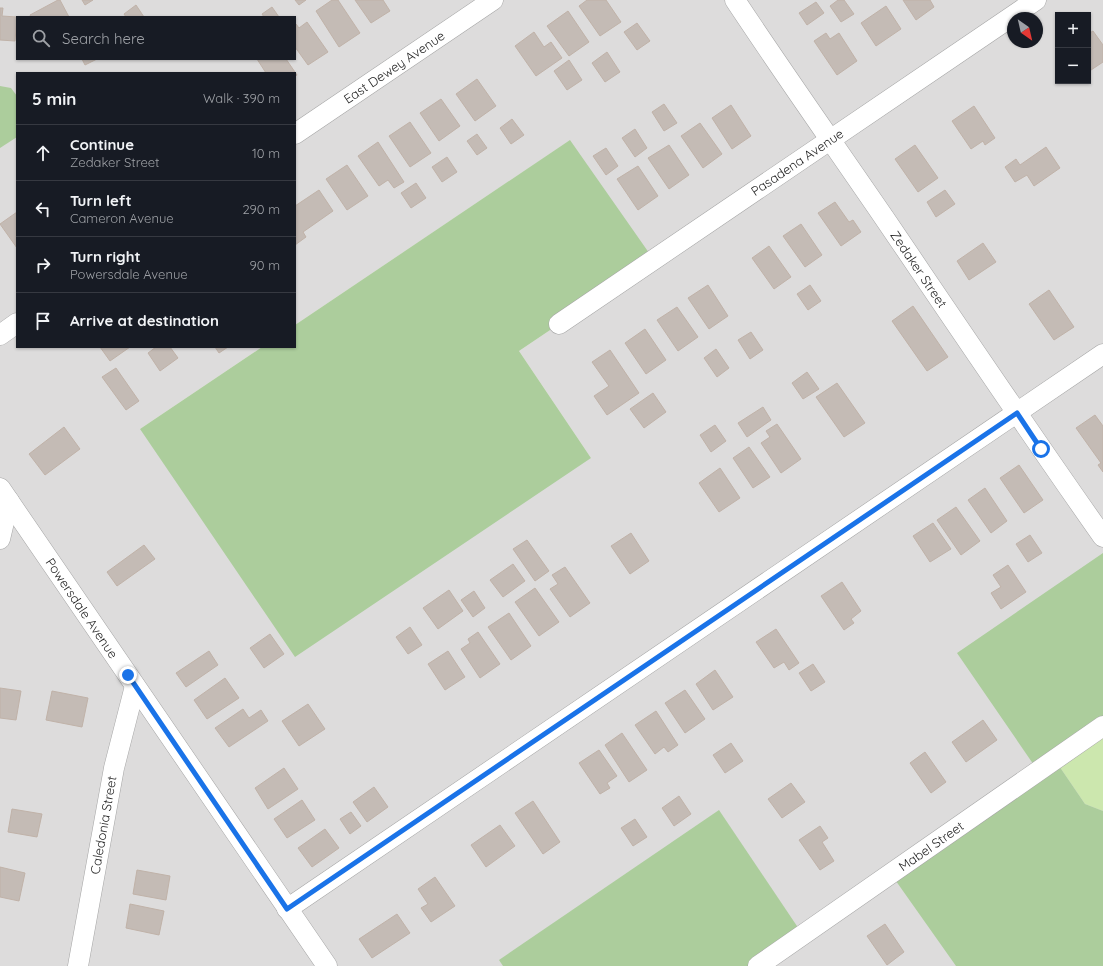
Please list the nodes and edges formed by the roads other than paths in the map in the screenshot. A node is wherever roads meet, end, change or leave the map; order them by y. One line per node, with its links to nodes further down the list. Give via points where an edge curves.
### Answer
1 (493, 0): 4 (street, East Dewey Avenue)
2 (735, 0): 5 (street, Zedaker Street)
3 (1036, 0): 5 (street, Pasadena Avenue)
4 (296, 133)
5 (831, 139): 7 (street, Pasadena Avenue); 10 (street, Zedaker Street)
6 (16, 324): 8 (street)
7 (559, 324)
8 (0, 335)
9 (1103, 354): 10 (street)
10 (1017, 413): 12 (street, Zedaker Street); 16 (street)
11 (4, 495): 13 (street); 14 (street, Powersdale Avenue)
12 (1103, 537)
13 (0, 539)
14 (135, 686): 16 (street, Powersdale Avenue); 17 (street, Caledonia Street, via 114,768)
15 (1103, 726): 19 (street, Mabel Street)
16 (287, 909): 18 (street, Powersdale Avenue)
17 (78, 966)
18 (326, 966)
19 (758, 966)

